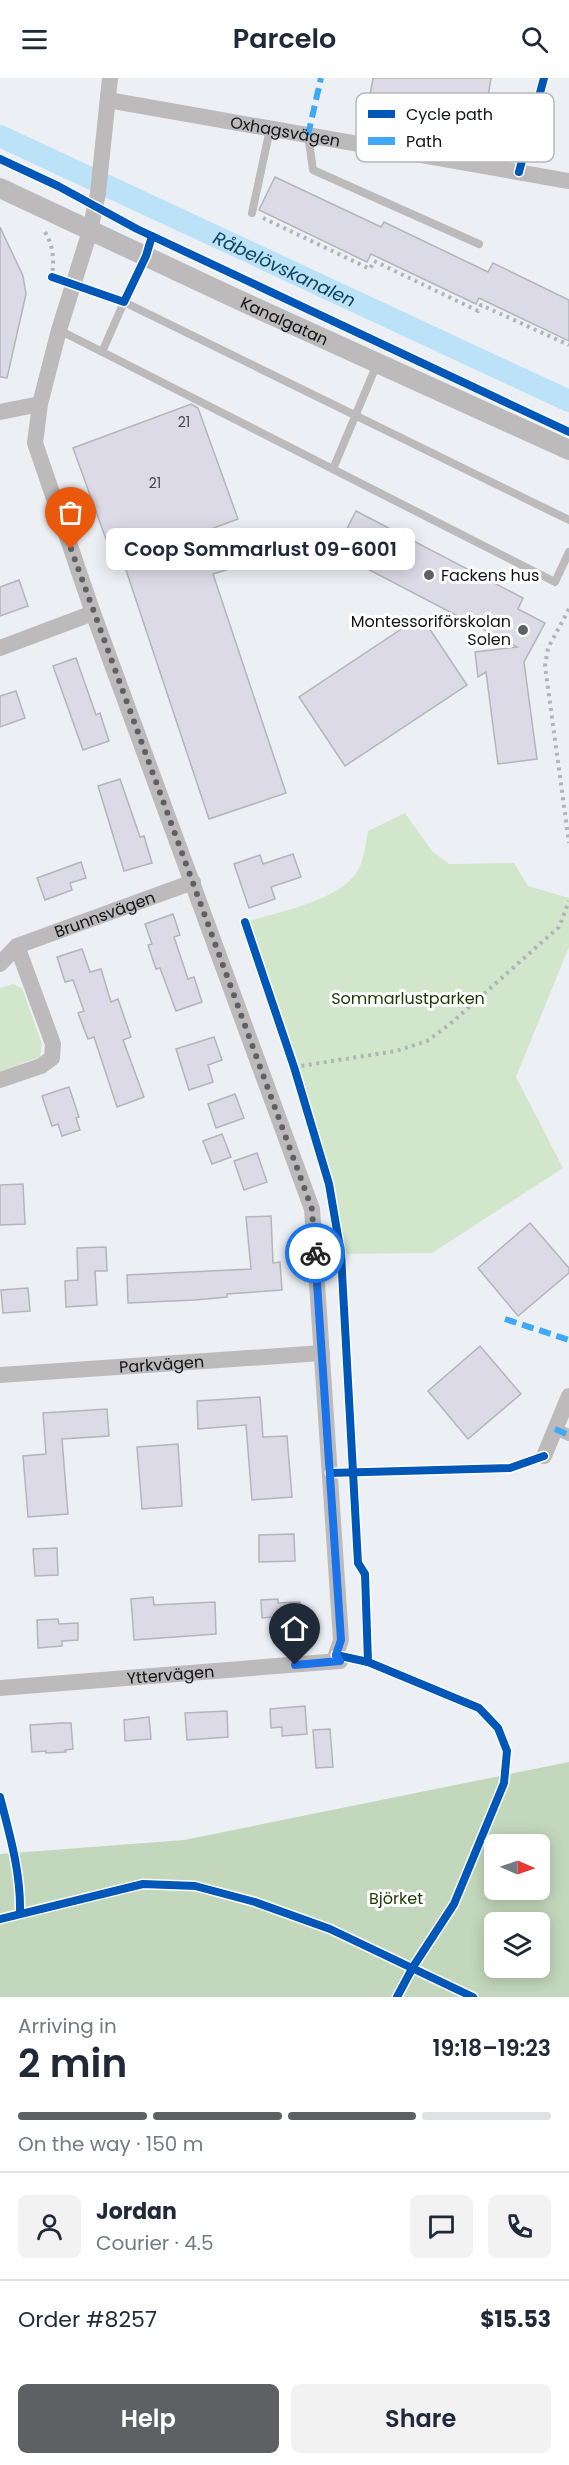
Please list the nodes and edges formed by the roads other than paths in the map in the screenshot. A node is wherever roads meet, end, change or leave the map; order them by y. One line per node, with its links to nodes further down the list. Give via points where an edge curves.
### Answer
1 (110, 78): 2 (street)
2 (108, 100): 3 (street, Oxhagsvägen); 10 (street)
3 (270, 129): 4 (street, Oxhagsvägen); 9 (lane)
4 (308, 135): 5 (street, Oxhagsvägen); 11 (lane, via 313,170)
5 (356, 143)
6 (461, 162): 7 (street, Oxhagsvägen)
7 (569, 181)
8 (0, 188): 10 (street, Kanalgatan)
9 (252, 213)
10 (90, 231): 12 (street); 14 (street, Kanalgatan)
11 (479, 244)
12 (59, 330): 13 (lane); 15 (street)
13 (102, 352): 17 (lane, via 124,302); 19 (lane)
14 (378, 363): 17 (lane); 18 (street, Kanalgatan)
15 (40, 404): 16 (street); 22 (street, via 35,443)
16 (0, 412)
17 (356, 415): 19 (lane); 20 (lane)
18 (569, 450)
19 (333, 469): 21 (lane, via 555,582)
20 (569, 520)
21 (569, 552)
22 (93, 613): 23 (street); 24 (street)
23 (0, 648)
24 (193, 882): 25 (street, Brunnsvägen); 28 (street, via 312,1209)
25 (17, 946): 26 (street, Brunnsvägen); 27 (street, via 53,1044 52,1058 41,1066)
26 (0, 964)
27 (0, 1080)
28 (322, 1353): 29 (street, Parkvägen); 33 (street, Yttervägen, via 341,1640 336,1655 340,1661)
29 (0, 1375)
30 (569, 1396): 31 (street)
31 (562, 1432): 32 (street)
32 (544, 1456)
33 (0, 1688)

